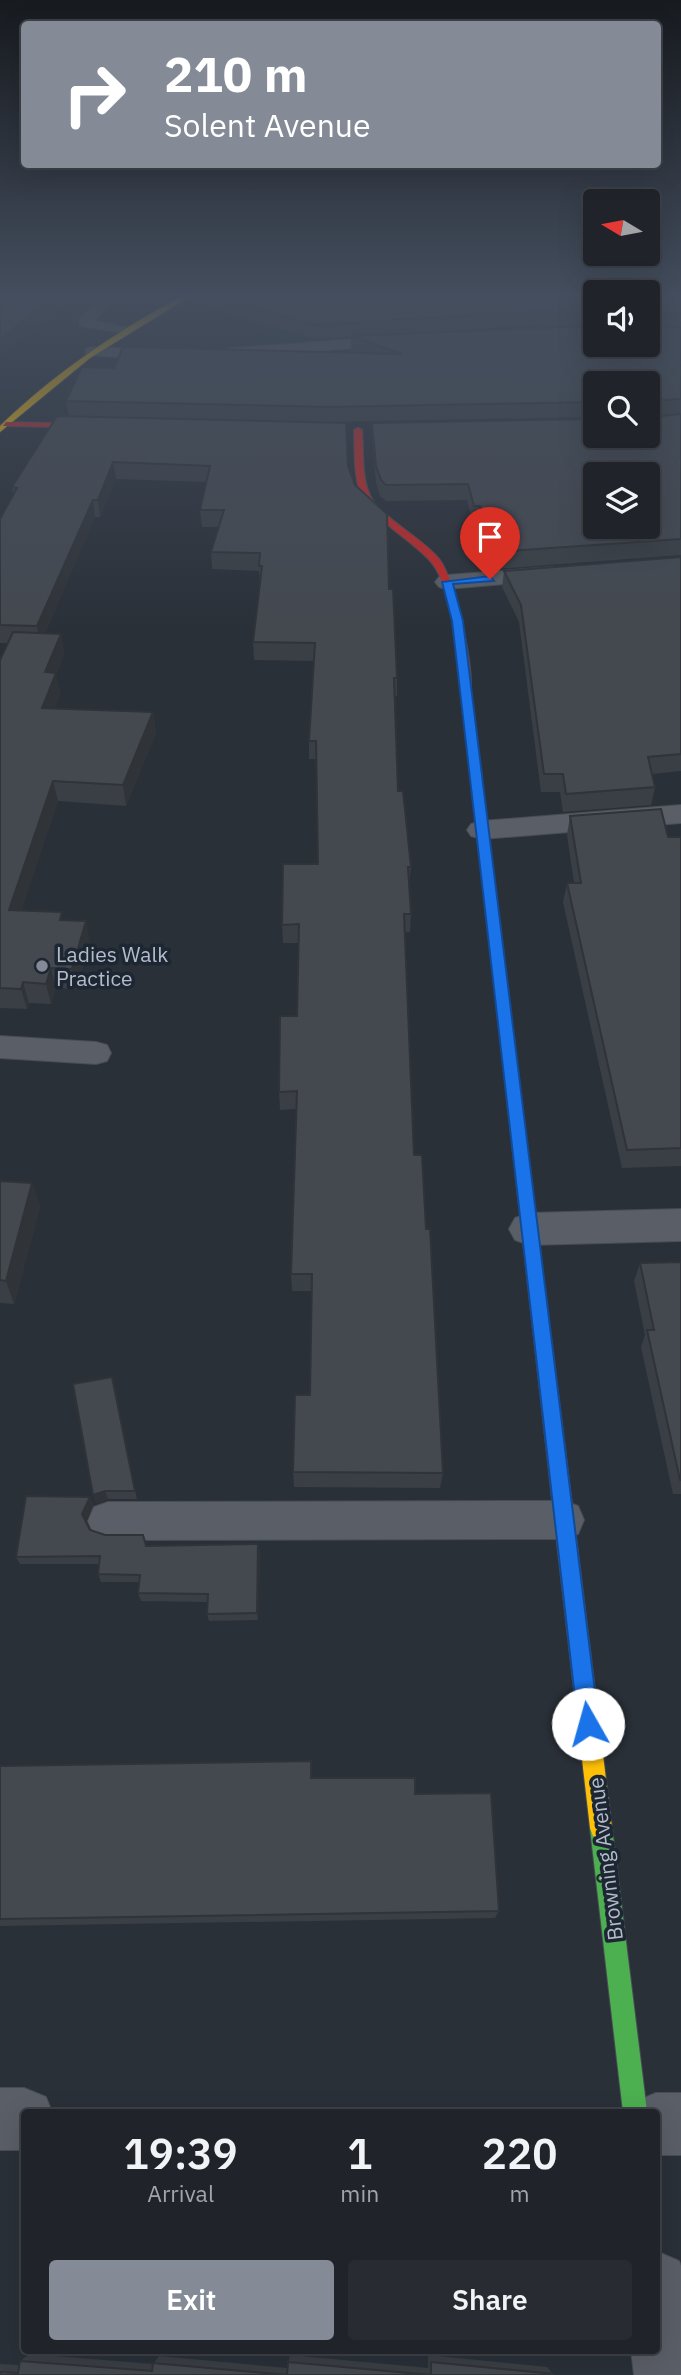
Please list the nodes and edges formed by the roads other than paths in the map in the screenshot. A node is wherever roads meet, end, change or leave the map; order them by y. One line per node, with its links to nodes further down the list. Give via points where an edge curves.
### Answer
1 (24, 408): 3 (street)
2 (120, 426): 3 (street)
3 (3, 427)
4 (338, 430): 6 (street, Browning Avenue, via 364,430 362,483 368,501 436,561)
5 (573, 573): 6 (street)
6 (447, 582): 8 (street, Browning Avenue, via 457,621)
7 (681, 814): 8 (street)
8 (482, 830): 12 (street, Browning Avenue)
9 (0, 1047): 10 (lane)
10 (96, 1053)
11 (681, 1225): 12 (street)
12 (529, 1229): 13 (street, Browning Avenue)
13 (564, 1520): 14 (lane); 15 (street, Browning Avenue)
14 (108, 1521)
15 (635, 2109)
16 (0, 2119): 17 (street)
17 (21, 2119)
18 (660, 2124): 19 (street)
19 (681, 2124)
20 (660, 2317): 21 (street)
21 (667, 2375)

